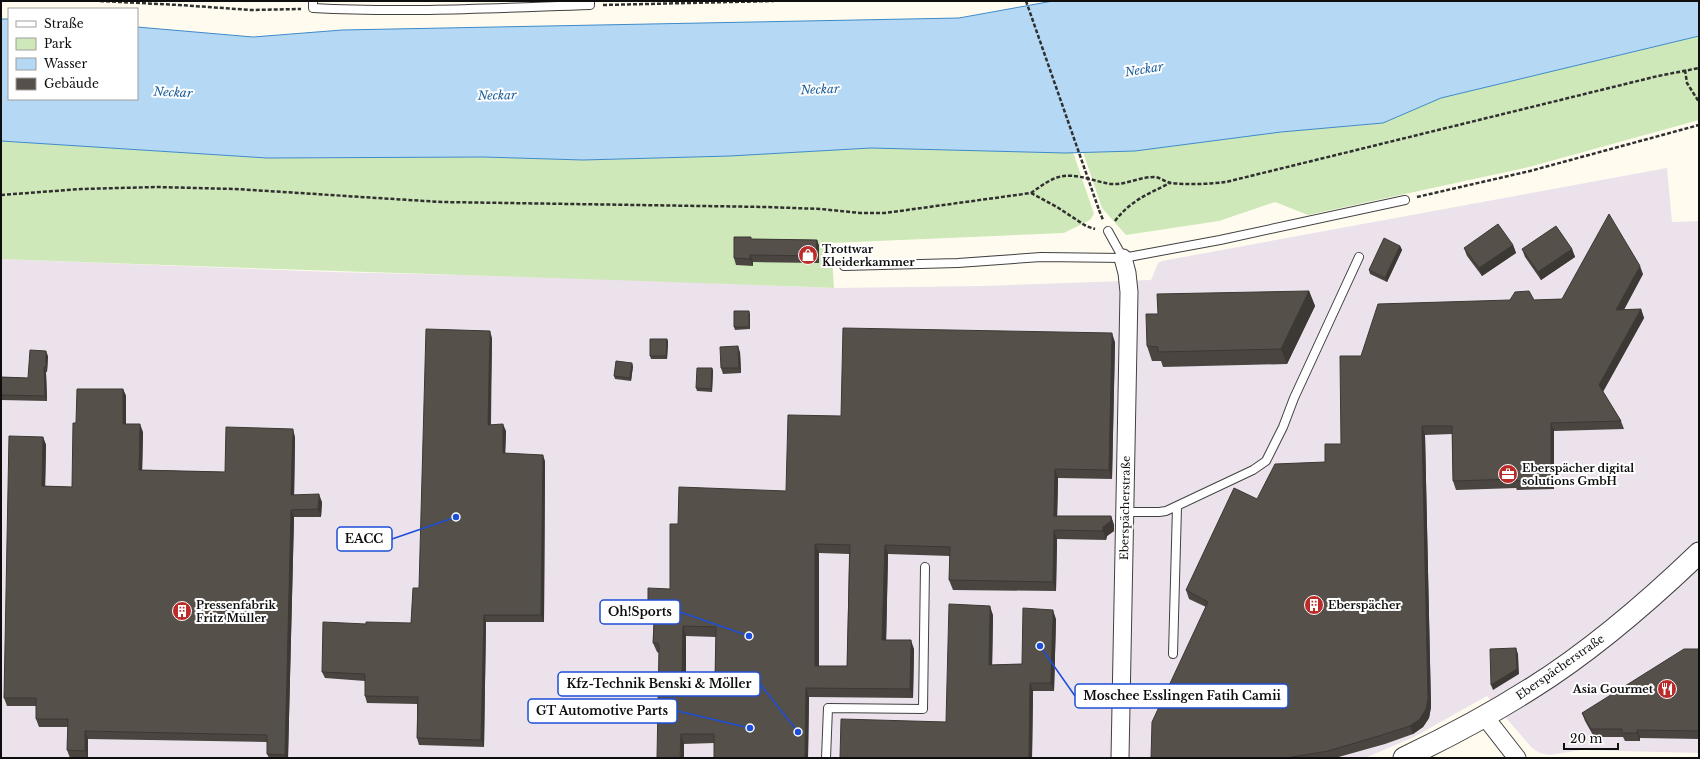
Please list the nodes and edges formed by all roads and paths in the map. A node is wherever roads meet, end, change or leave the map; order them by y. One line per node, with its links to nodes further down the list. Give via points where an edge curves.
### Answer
1 (100, 1): 5 (path, via 251,10)
2 (774, 1): 4 (path)
3 (1026, 1): 14 (path, bridge)
4 (590, 3): 5 (lane, via 378,11)
5 (313, 4)
6 (1699, 68): 7 (path)
7 (1685, 70): 8 (path, via 1687,83); 10 (path, via 1226,182)
8 (1699, 102)
9 (1699, 125): 13 (path, via 1530,171)
10 (1170, 183): 11 (path, via 1156,177 1111,184 1072,175 1047,181); 15 (path, via 1130,204)
11 (1031, 193): 12 (path, via 885,213 821,209 442,202 235,189 157,187); 15 (path, via 1086,226)
12 (1, 195)
13 (1405, 200): 17 (lane)
14 (1099, 210)
15 (1108, 231): 17 (lane)
16 (1359, 257): 19 (lane, via 1266,461 1253,470)
17 (1123, 258): 18 (lane, via 1041,256 958,263); 20 (street, Eberspächerstraße, via 1129,292)
18 (844, 266)
19 (1177, 507): 20 (lane, via 1160,512); 23 (lane)
20 (1125, 512): 26 (street, Eberspächerstraße)
21 (1699, 553): 24 (street, Eberspächerstraße, via 1577,657)
22 (925, 567): 25 (lane, via 923,709 828,708)
23 (1173, 654)
24 (1485, 717): 27 (street, Eberspächerstraße); 28 (street)
25 (826, 758)
26 (1120, 758)
27 (1404, 758)
28 (1517, 758)

